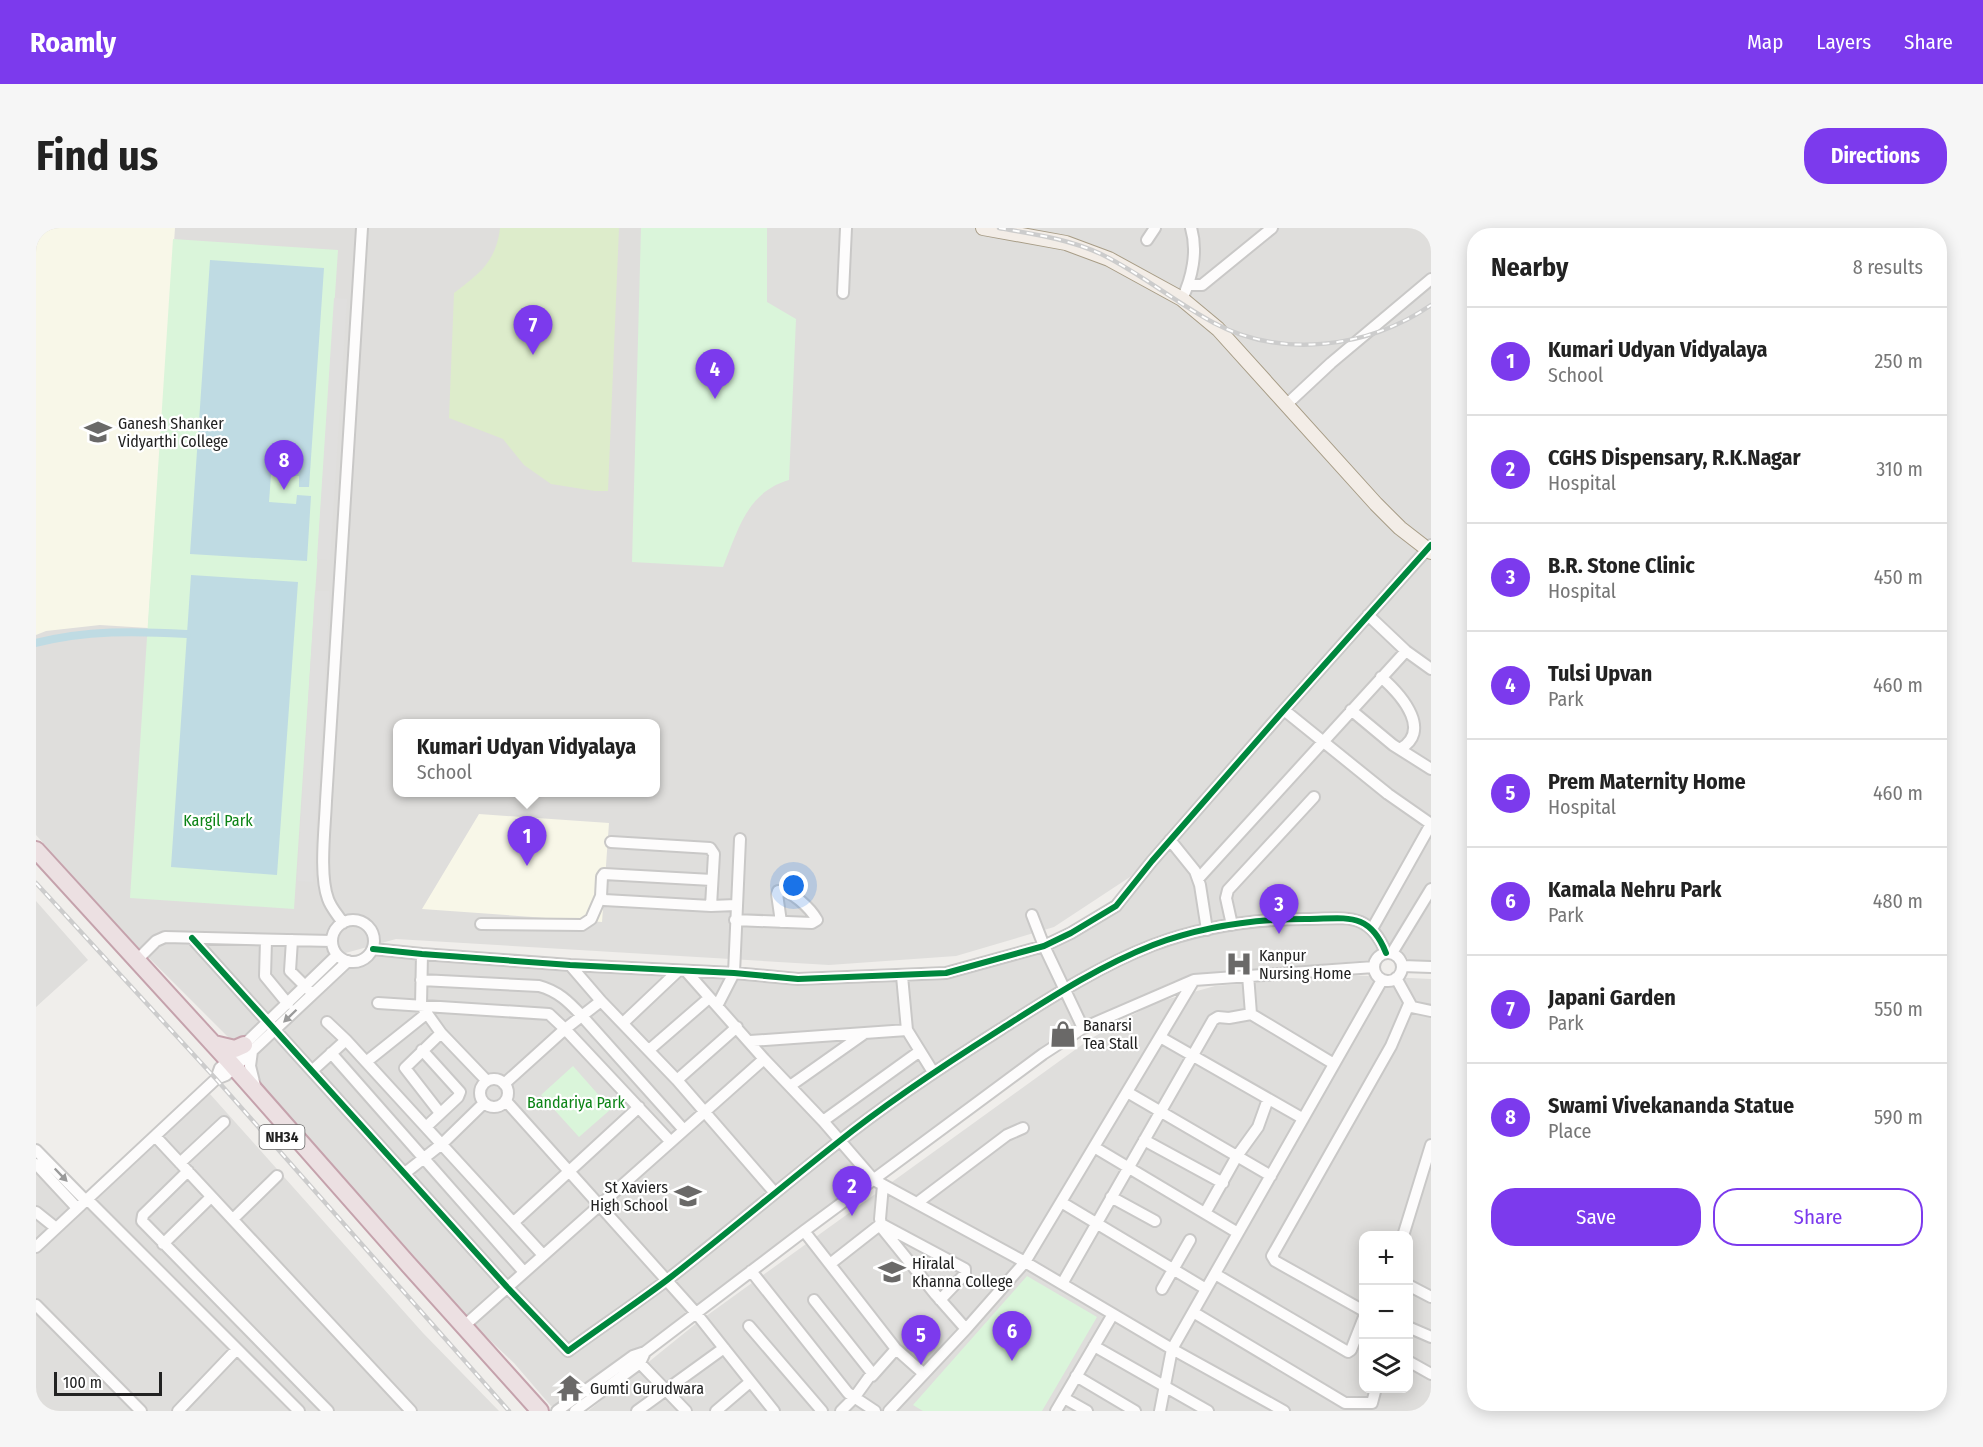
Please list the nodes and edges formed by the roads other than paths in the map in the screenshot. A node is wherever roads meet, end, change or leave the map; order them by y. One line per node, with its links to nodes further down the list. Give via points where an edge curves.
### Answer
1 (357, 228): 10 (street)
2 (362, 228): 10 (street)
3 (846, 228): 12 (street)
4 (983, 228): 13 (main road, via 1066,243)
5 (1024, 228): 13 (main road, via 1113,254)
6 (1155, 228): 9 (street)
7 (1191, 228): 13 (street, via 1194,250)
8 (1272, 228): 13 (street, via 1202,285)
9 (1147, 240)
10 (359, 254): 43 (street, via 324,867 328,898)
11 (1431, 279): 14 (street)
12 (843, 293)
13 (1185, 293): 14 (main road)
14 (1288, 403): 15 (main road, via 1400,528)
15 (1430, 547): 16 (street)
16 (1368, 615): 17 (street); 20 (street)
17 (1406, 651): 18 (street); 19 (street)
18 (1431, 669)
19 (1381, 677): 21 (street); 22 (street)
20 (1284, 710): 23 (street); 30 (street)
21 (1351, 710): 23 (street); 25 (street)
22 (1424, 712)
23 (1323, 741): 28 (street); 34 (street)
24 (1421, 741): 25 (street)
25 (1400, 749): 26 (street)
26 (1431, 770)
27 (1314, 797): 45 (street, via 1228,890)
28 (1431, 824): 46 (street)
29 (740, 839): 38 (street)
30 (1170, 840): 34 (street, via 1192,866); 52 (street, via 1116,906)
31 (611, 842): 35 (street, via 710,848 714,854)
32 (36, 850): 57 (highway, NH34)
33 (36, 866): 71 (highway, NH34)
34 (1197, 879): 47 (street)
35 (712, 880): 37 (street, via 609,874 602,877); 39 (street)
36 (1431, 889): 54 (street)
37 (601, 896): 39 (street, via 604,900); 44 (street, via 591,919 582,926)
38 (736, 905): 39 (street); 41 (street)
39 (711, 906)
40 (1032, 915): 52 (street)
41 (735, 920): 42 (street); 64 (street)
42 (782, 922)
43 (343, 923): 51 (street, via 335,930); 53 (street, via 364,923 373,934)
44 (481, 924)
45 (1232, 925): 46 (street, via 1359,920); 47 (street)
46 (1372, 929): 54 (street)
47 (1207, 930): 72 (street, via 1155,945)
48 (192, 938): 49 (street); 57 (street, via 159,939); 85 (street)
49 (266, 940): 50 (street); 77 (street, via 265,976)
50 (292, 940): 51 (street); 73 (street, via 290,971)
51 (332, 941): 56 (street)
52 (1044, 946): 66 (street, via 946,973); 72 (street)
53 (373, 949): 55 (street); 58 (street, via 360,961)
54 (1389, 953): 60 (street, via 1399,958); 61 (street, via 1380,955)
55 (422, 954): 59 (street); 68 (street)
56 (337, 955): 58 (street); 73 (street)
57 (136, 961): 71 (highway, NH34)
58 (348, 962): 73 (street)
59 (570, 965): 63 (street); 74 (street)
60 (1402, 966): 62 (street); 67 (street)
61 (1374, 967): 65 (street); 70 (street)
62 (1431, 967)
63 (682, 971): 64 (street); 75 (street); 84 (street)
64 (734, 973): 66 (street, via 798,979); 75 (street)
65 (1248, 975): 69 (street); 81 (street)
66 (902, 976): 89 (street)
67 (1396, 978): 70 (street); 78 (street)
68 (421, 980): 79 (street); 82 (street, via 539,986 559,994)
69 (1194, 980): 87 (street); 92 (street)
70 (1382, 980): 104 (street)
71 (155, 989): 95 (highway, NH34); 105 (highway, NH34)
72 (1064, 989): 87 (street); 107 (street)
73 (309, 990): 77 (street); 85 (street, one-way to 85)
74 (601, 1001): 82 (street); 84 (street)
75 (713, 1002): 86 (street); 98 (street)
76 (378, 1003): 79 (street)
77 (288, 1004): 85 (street)
78 (1409, 1004): 80 (street); 186 (street, via 1391,1046 1273,1254 1275,1261)
79 (424, 1010): 88 (street, via 545,1013); 91 (street); 103 (street)
80 (1431, 1011)
81 (1251, 1014): 101 (street, via 1216,1017); 104 (street)
82 (582, 1016): 88 (street); 126 (street)
83 (327, 1022): 93 (street)
84 (623, 1023): 98 (street)
85 (271, 1027): 96 (street); 106 (street)
86 (737, 1027): 94 (street); 108 (street)
87 (1083, 1028): 145 (street, via 1043,1054)
88 (565, 1029): 110 (street); 117 (street)
89 (907, 1030): 90 (street); 99 (street)
90 (866, 1032): 94 (street); 111 (street)
91 (441, 1033): 97 (street); 109 (street)
92 (1160, 1037): 101 (street); 113 (street)
93 (346, 1040): 100 (street); 103 (street)
94 (750, 1041): 102 (street)
95 (213, 1044): 96 (highway); 105 (highway, NH34)
96 (248, 1048): 105 (street); 112 (street)
97 (422, 1050): 119 (street, via 405,1070); 119 (street, via 460,1092)
98 (649, 1050): 108 (street)
99 (920, 1051): 107 (street); 122 (street)
100 (331, 1053): 106 (street); 136 (street)
101 (1194, 1056): 114 (street); 118 (street)
102 (764, 1059): 111 (street); 120 (street)
103 (366, 1062): 124 (street)
104 (1334, 1064): 121 (street)
105 (225, 1070): 112 (highway, NH34); 127 (street); 168 (highway, NH34)
106 (313, 1070): 142 (street)
107 (933, 1072): 130 (street)
108 (677, 1080): 120 (street)
109 (487, 1081): 110 (street, via 499,1080); 116 (street, via 480,1092)
110 (504, 1084): 115 (street, via 508,1092)
111 (790, 1086): 122 (street)
112 (256, 1092): 168 (highway, NH34)
113 (1126, 1092): 118 (street); 133 (street)
114 (1268, 1099): 121 (street); 135 (street, via 1258,1127)
115 (506, 1101): 116 (street, via 492,1107); 140 (street)
116 (484, 1103): 131 (street)
117 (639, 1107): 129 (street); 140 (street)
118 (1161, 1111): 128 (street); 135 (street)
119 (440, 1113): 124 (street)
120 (704, 1113): 126 (street); 147 (street)
121 (1302, 1118): 144 (street)
122 (823, 1121): 130 (street)
123 (224, 1122): 137 (street)
124 (426, 1127): 131 (street)
125 (1023, 1128): 152 (street, via 1006,1135)
126 (684, 1130): 129 (street)
127 (155, 1136): 137 (street); 150 (street)
128 (1144, 1140): 139 (street); 146 (street)
129 (670, 1141): 153 (street)
130 (839, 1141): 145 (street); 147 (street)
131 (443, 1143): 136 (street); 158 (street)
132 (1431, 1145): 163 (street)
133 (1094, 1148): 139 (street); 151 (street)
134 (36, 1150): 150 (street, one-way to 150)
135 (1237, 1156): 144 (street); 146 (street)
136 (424, 1158): 142 (street); 174 (street)
137 (180, 1163): 141 (street)
138 (36, 1164): 150 (street)
139 (1128, 1168): 149 (street); 155 (street)
140 (568, 1171): 153 (street); 158 (street)
141 (188, 1172): 148 (street); 166 (street, via 142,1217)
142 (405, 1173): 178 (street)
143 (277, 1176): 156 (street)
144 (1271, 1176): 164 (street)
145 (878, 1182): 152 (street); 160 (street); 162 (street)
146 (1223, 1183): 155 (street)
147 (775, 1193): 176 (street)
148 (211, 1197): 156 (street); 166 (street)
149 (1111, 1197): 157 (street); 159 (street)
150 (83, 1202): 161 (street); 198 (street)
151 (1061, 1202): 159 (street); 170 (street)
152 (917, 1203): 170 (street)
153 (601, 1206): 169 (street); 176 (street)
154 (36, 1212): 161 (street)
155 (1205, 1213): 164 (street)
156 (232, 1220): 220 (street)
157 (1155, 1221)
158 (514, 1222): 169 (street)
159 (1096, 1223): 172 (street); 177 (street)
160 (881, 1224): 171 (street); 184 (street); 184 (street, via 965,1269 965,1274)
161 (56, 1228): 167 (street)
162 (804, 1231): 171 (street); 173 (street)
163 (1405, 1231)
164 (1238, 1233): 175 (street)
165 (1190, 1240): 172 (street)
166 (163, 1244): 202 (street)
167 (36, 1247)
168 (390, 1252): 190 (highway, NH34); 221 (highway, NH34)
169 (543, 1255): 174 (street)
170 (1025, 1262): 177 (street); 192 (street)
171 (830, 1264): 199 (street)
172 (1173, 1270): 179 (street); 181 (street)
173 (751, 1271): 188 (street); 212 (street)
174 (524, 1272): 178 (street)
175 (1215, 1274): 181 (street); 194 (street, via 1348,1352)
176 (666, 1280): 178 (street, via 568,1351); 188 (street)
177 (1062, 1284): 189 (street)
178 (507, 1287): 190 (street)
179 (1162, 1288)
180 (1413, 1288): 182 (street)
181 (1206, 1289): 187 (street)
182 (1431, 1298)
183 (814, 1300): 207 (street)
184 (940, 1300): 192 (street)
185 (36, 1305): 216 (street)
186 (1359, 1308)
187 (1193, 1312): 200 (street); 214 (street, via 1345,1402)
188 (696, 1313): 197 (street); 201 (street)
189 (1113, 1314): 196 (street); 200 (street)
190 (464, 1326): 222 (highway, NH34)
191 (749, 1326): 228 (street)
192 (966, 1329): 204 (street)
193 (1413, 1329): 195 (street)
194 (1359, 1330)
195 (1431, 1337)
196 (1094, 1346): 208 (street); 210 (street)
197 (724, 1348): 209 (street); 211 (street)
198 (237, 1349): 206 (street); 217 (street)
199 (896, 1349): 204 (street); 207 (street)
200 (1172, 1349): 210 (street); 237 (street)
201 (636, 1360): 211 (street); 223 (street); 224 (street)
202 (278, 1361): 206 (street); 219 (street)
203 (1413, 1364): 205 (street)
204 (923, 1373): 231 (street)
205 (1431, 1374)
206 (264, 1376): 218 (street)
207 (872, 1376): 212 (street)
208 (1076, 1376): 213 (street); 234 (street)
209 (750, 1382): 226 (street); 227 (street)
210 (1165, 1386): 235 (street); 236 (street)
211 (666, 1389): 215 (street); 225 (street)
212 (854, 1398): 229 (street); 230 (street)
213 (1064, 1398): 232 (street); 233 (street)
214 (1371, 1407)
215 (684, 1410)
216 (141, 1411)
217 (178, 1411)
218 (299, 1411)
219 (328, 1411)
220 (411, 1411)
221 (526, 1411)
222 (540, 1411)
223 (557, 1411)
224 (575, 1411)
225 (637, 1411)
226 (716, 1411)
227 (774, 1411)
228 (822, 1411)
229 (842, 1411)
230 (875, 1411)
231 (889, 1411)
232 (1056, 1411)
233 (1087, 1411)
234 (1135, 1411)
235 (1160, 1411)
236 (1208, 1411)
237 (1284, 1411)

